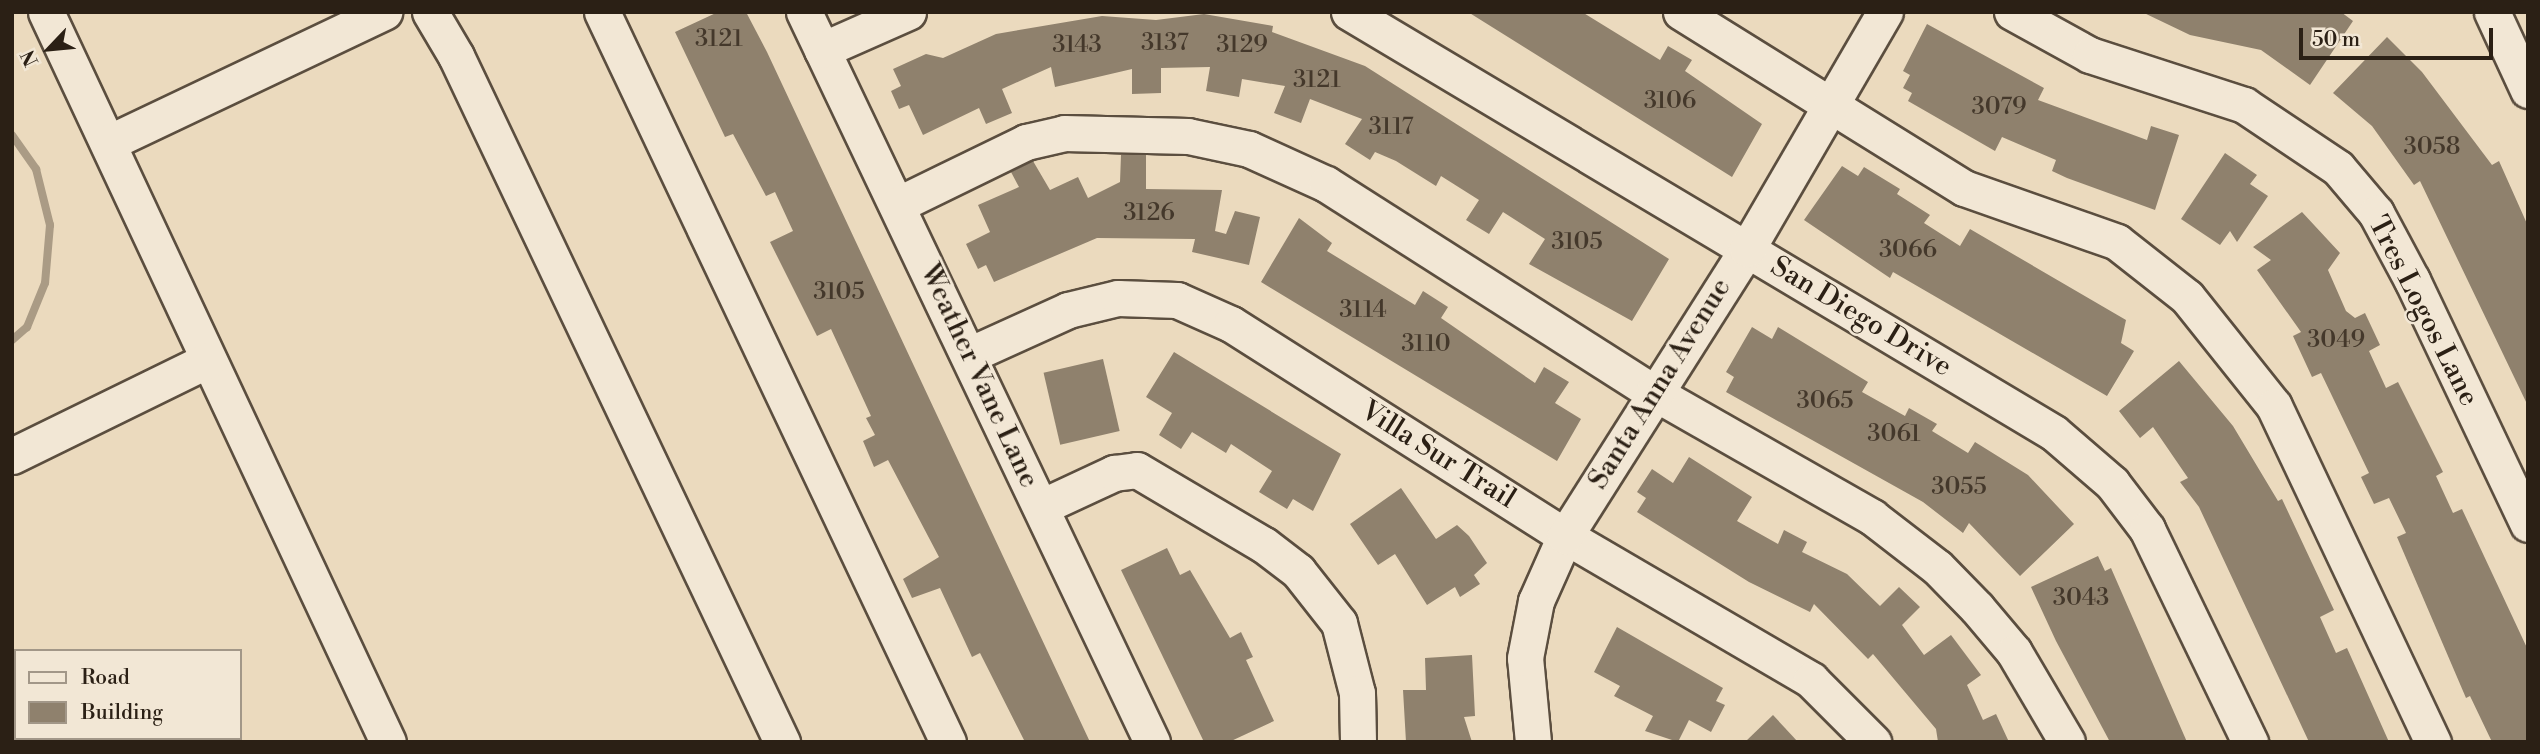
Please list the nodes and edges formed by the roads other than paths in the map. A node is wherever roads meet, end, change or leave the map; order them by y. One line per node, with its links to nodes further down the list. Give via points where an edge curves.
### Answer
1 (46, 12): 15 (street)
2 (384, 12): 15 (street)
3 (430, 12): 26 (street, via 516,178)
4 (602, 12): 27 (street)
5 (804, 12): 12 (street, Weather Vane Lane)
6 (908, 12): 12 (street)
7 (1349, 12): 17 (street, San Diego Drive)
8 (1681, 12): 14 (street)
9 (1885, 12): 14 (street, Santa Anna Avenue)
10 (2012, 12): 23 (street, Tres Logos Lane, via 2090,55 2244,105 2338,168 2376,213 2412,280)
11 (2491, 12): 13 (street)
12 (822, 50): 16 (street, Weather Vane Lane)
13 (2528, 90)
14 (1832, 106): 17 (street, Santa Anna Avenue); 34 (street, via 1964,188 2117,242 2186,297 2274,406)
15 (108, 143): 19 (street)
16 (897, 205): 18 (street, Weather Vane Lane); 20 (street, via 1026,142 1064,133 1188,136 1248,149 1326,184)
17 (1747, 249): 20 (street, Santa Anna Avenue); 33 (street, San Diego Drive, via 2054,433 2112,482 2147,529)
18 (970, 355): 22 (street, Weather Vane Lane); 24 (street, Villa Sur Trail, via 1068,310 1118,298 1177,300 1231,324)
19 (208, 360): 21 (street); 25 (street)
20 (1653, 391): 24 (street, Santa Anna Avenue); 32 (street, via 1872,517 1937,567 2014,652)
21 (12, 456)
22 (1041, 507): 28 (street, Weather Vane Lane); 29 (street, via 1114,473 1138,470 1264,545 1298,571 1339,623 1357,694)
23 (2528, 524)
24 (1565, 536): 30 (street, Santa Anna Avenue, via 1536,601 1525,658); 31 (street, Villa Sur Trail, via 1811,680)
25 (388, 742)
26 (782, 742)
27 (948, 742)
28 (1152, 742)
29 (1358, 742)
30 (1532, 742)
31 (1873, 742)
32 (2067, 742)
33 (2250, 742)
34 (2433, 742)

